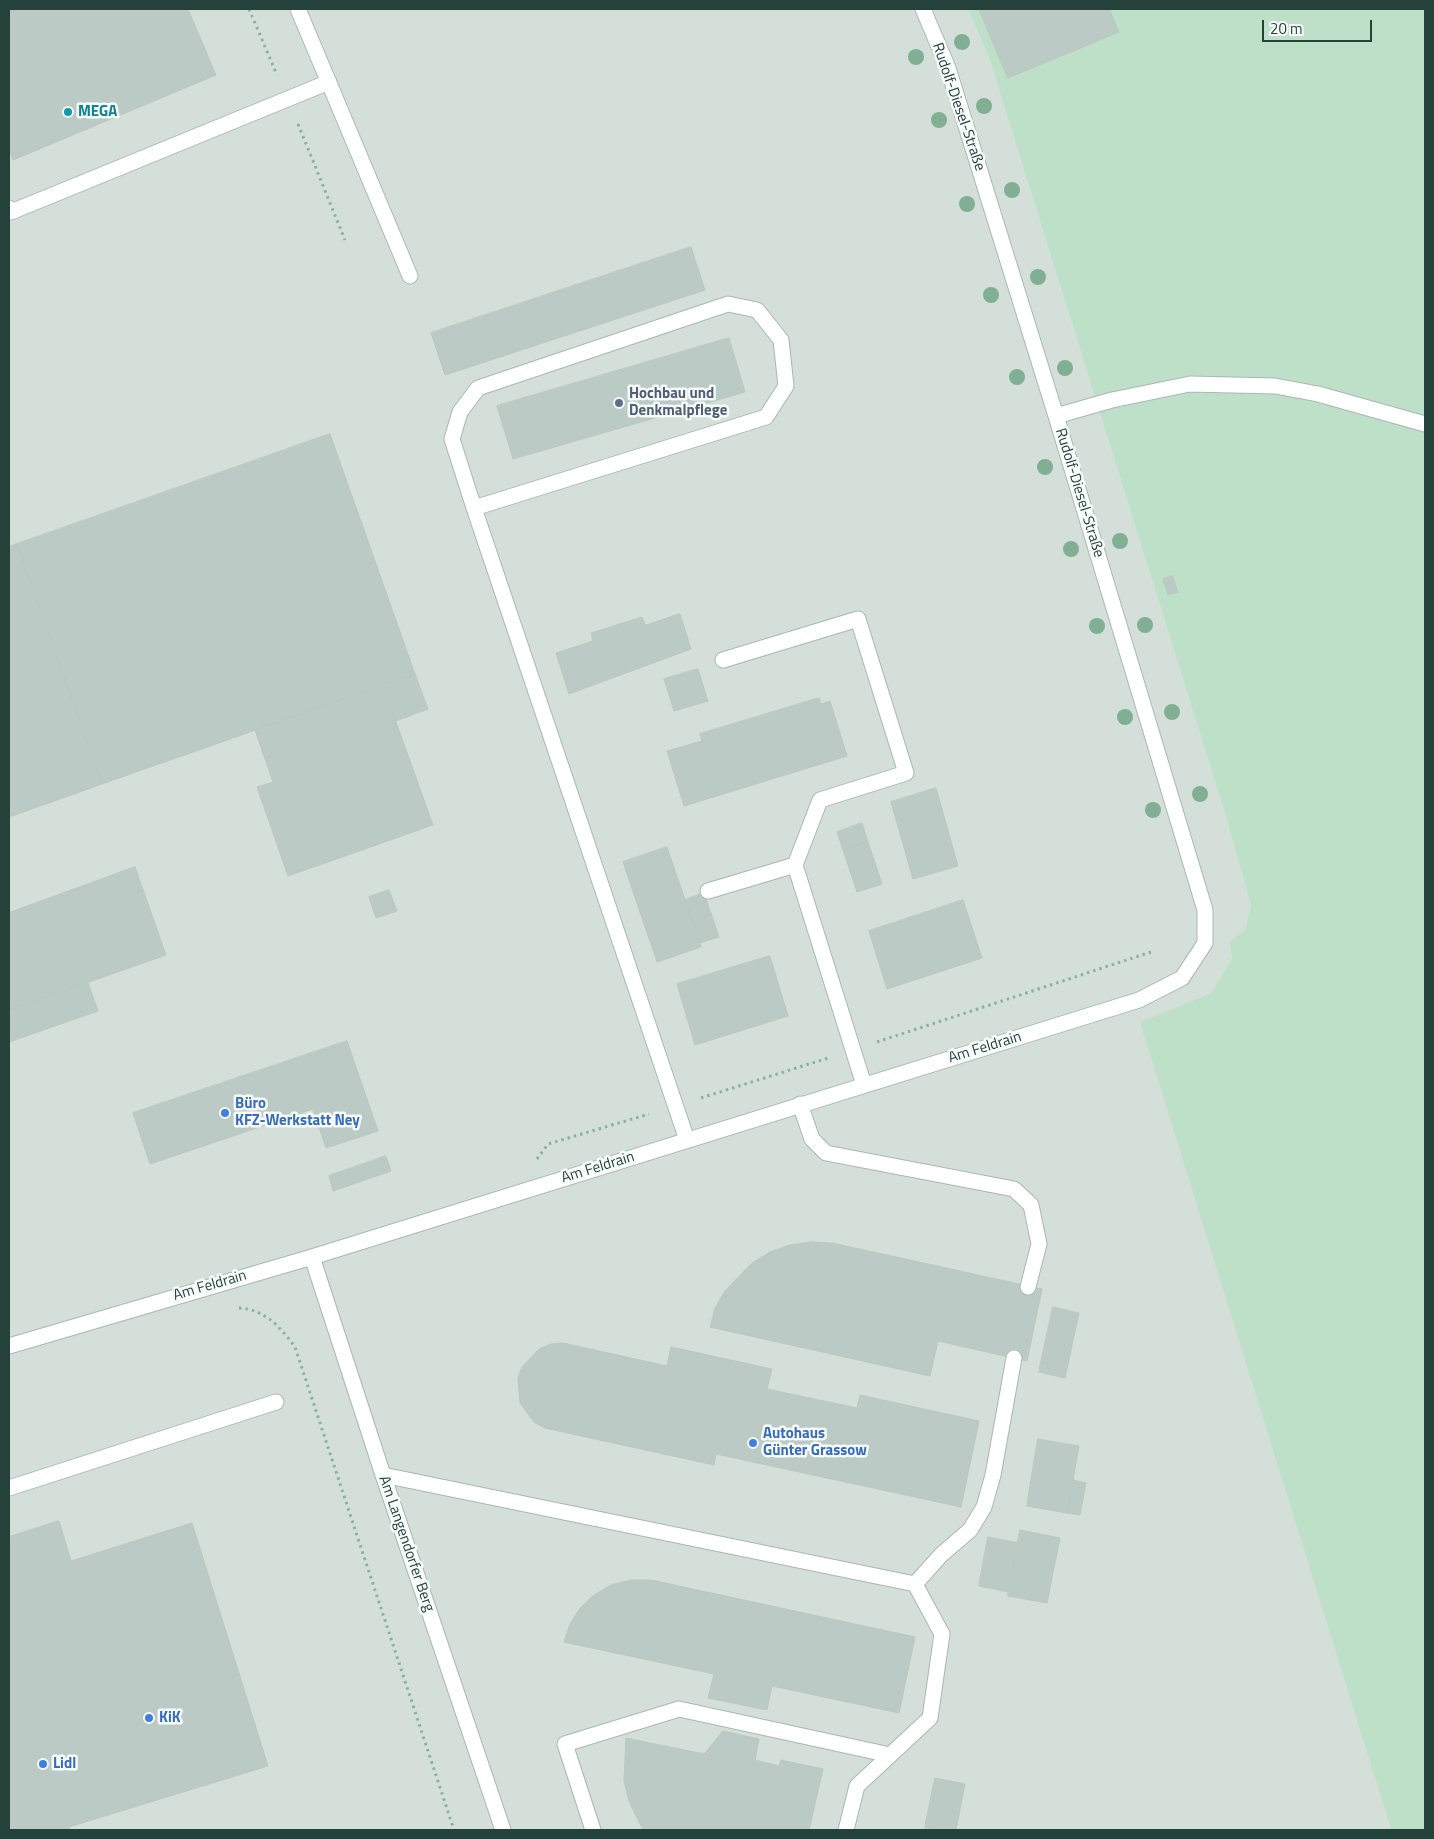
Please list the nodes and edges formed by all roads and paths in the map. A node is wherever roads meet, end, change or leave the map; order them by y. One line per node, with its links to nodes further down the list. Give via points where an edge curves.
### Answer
1 (298, 9): 3 (street)
2 (922, 9): 6 (street, Rudolf-Diesel-Straße, via 948,68)
3 (329, 82): 4 (street, via 11,212); 5 (street)
4 (9, 208)
5 (410, 276)
6 (1056, 416): 7 (street, via 1112,400 1190,384 1275,386 1318,394); 13 (street, Rudolf-Diesel-Straße, via 1205,910 1205,943)
7 (1425, 424)
8 (474, 508): 8 (street, via 452,439 460,412 478,388 728,304 757,310 781,340 786,386 766,417); 17 (street)
9 (722, 660): 10 (street, via 858,619 906,772 820,800)
10 (795, 865): 11 (street); 14 (street)
11 (708, 891)
12 (1151, 952): 14 (path)
13 (1182, 978): 15 (street, Am Feldrain, via 1139,1000)
14 (853, 1050): 15 (street); 17 (path)
15 (864, 1085): 16 (street, Am Feldrain)
16 (800, 1104): 18 (street, Am Feldrain); 21 (street, via 812,1139 826,1153 1014,1189 1031,1205 1039,1244)
17 (676, 1106): 18 (street); 19 (path, via 548,1144)
18 (687, 1140): 19 (street, Am Feldrain)
19 (510, 1195): 20 (street, Am Feldrain)
20 (312, 1257): 23 (street, Am Feldrain); 26 (street, Am Langendorfer Berg)
21 (1028, 1286)
22 (234, 1308): 30 (path, via 249,1308 277,1323 295,1347)
23 (9, 1346)
24 (1014, 1358): 28 (street, via 993,1475 984,1507 970,1530)
25 (276, 1402): 27 (street)
26 (383, 1475): 28 (street); 31 (street, Am Langendorfer Berg)
27 (9, 1488)
28 (915, 1584): 29 (street, via 942,1634 930,1718)
29 (890, 1755): 32 (street, via 679,1709 565,1744); 33 (street, via 857,1786)
30 (454, 1830)
31 (503, 1830)
32 (593, 1830)
33 (846, 1830)

